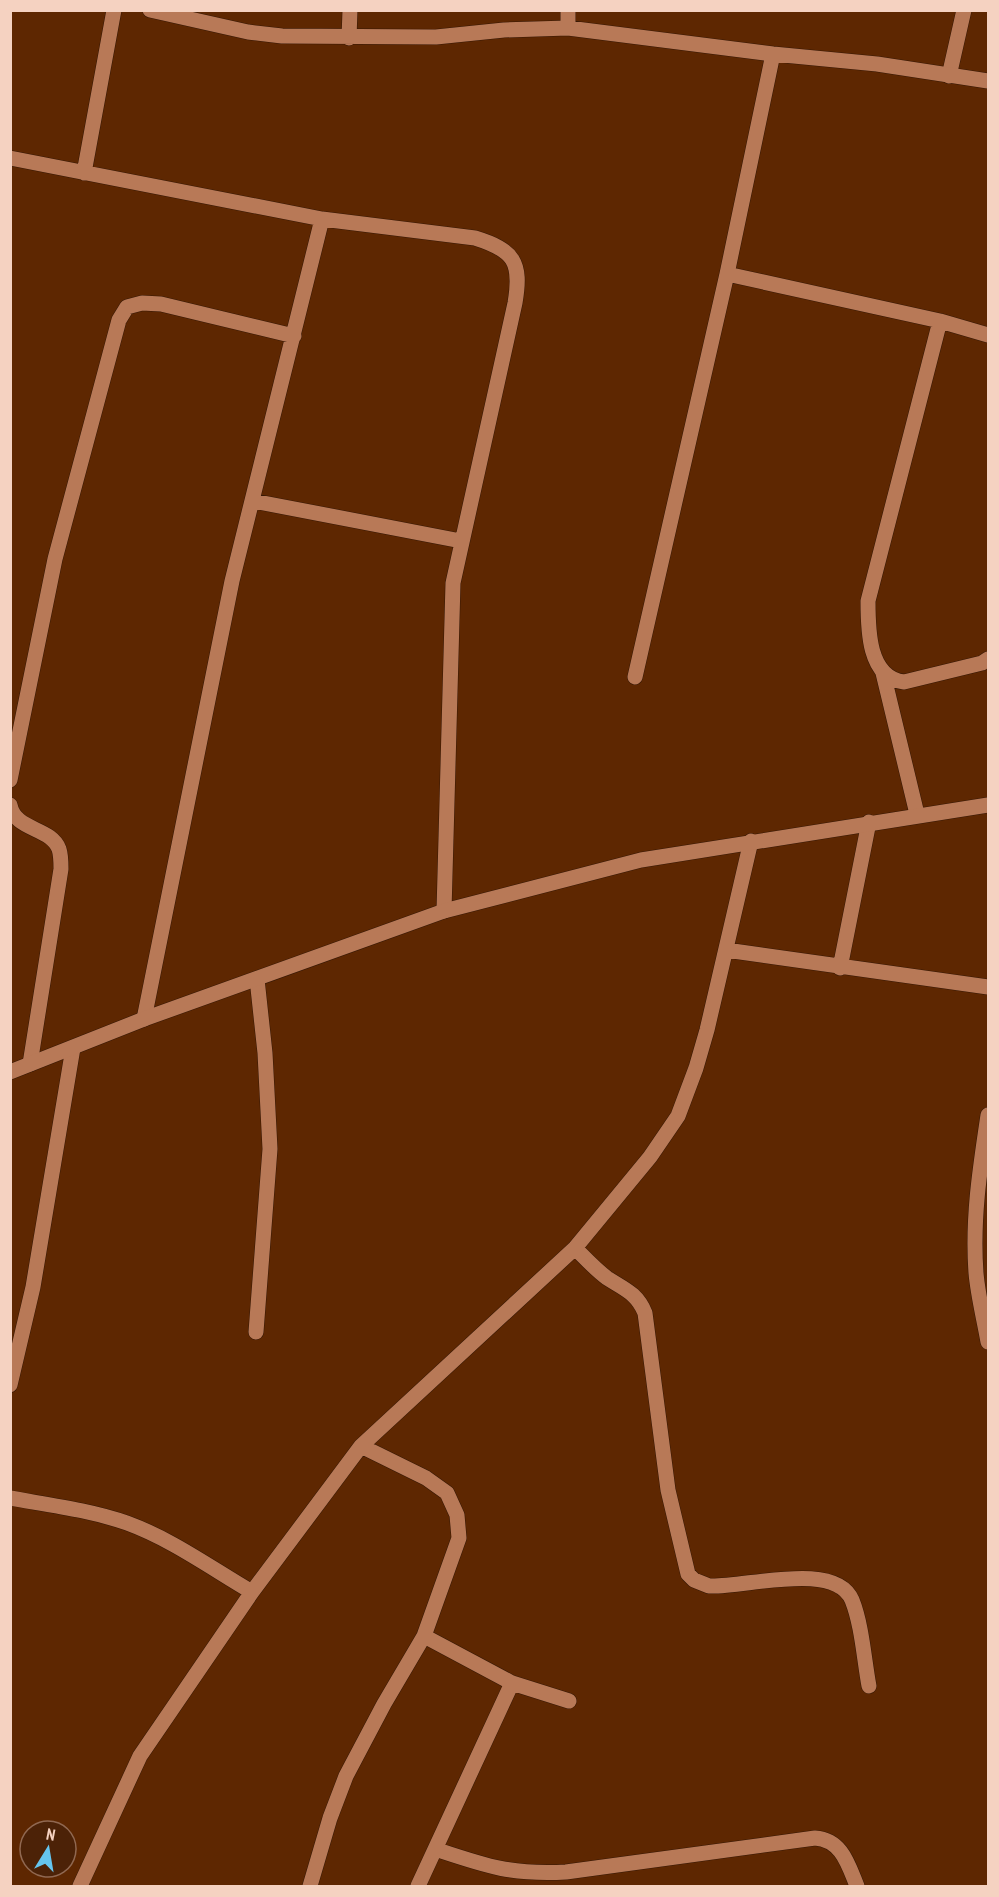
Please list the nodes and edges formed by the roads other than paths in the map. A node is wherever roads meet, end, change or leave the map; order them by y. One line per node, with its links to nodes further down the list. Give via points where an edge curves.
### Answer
1 (114, 10): 12 (street)
2 (150, 10): 7 (street, via 248,32)
3 (350, 10): 7 (street)
4 (568, 10): 6 (street)
5 (964, 10): 9 (street)
6 (568, 28): 7 (street); 8 (street)
7 (349, 38)
8 (773, 54): 9 (street); 14 (street)
9 (949, 76): 10 (street)
10 (988, 81)
11 (10, 158): 12 (street)
12 (84, 172): 13 (street)
13 (322, 219): 17 (street); 19 (street, via 475,238 498,244 513,257 519,276 515,303)
14 (727, 274): 15 (street); 22 (street)
15 (940, 321): 16 (street); 21 (street, via 868,601 873,653)
16 (988, 335)
17 (294, 336): 18 (street); 23 (street, via 161,304 128,307 119,320 55,559)
18 (253, 501): 19 (street); 34 (street, via 232,581)
19 (461, 541): 29 (street, via 450,633)
20 (988, 659): 21 (street, via 904,682 892,681)
21 (883, 673): 26 (street)
22 (635, 677)
23 (10, 780)
24 (10, 805): 36 (street, via 21,823 51,838 59,849 61,869)
25 (988, 805): 26 (street)
26 (917, 814): 27 (street)
27 (868, 822): 28 (street); 31 (street)
28 (750, 841): 29 (street, via 640,860); 30 (street)
29 (444, 911): 32 (street)
30 (726, 950): 31 (street); 39 (street, via 699,1059 678,1116 650,1157)
31 (840, 968): 33 (street)
32 (257, 979): 34 (street); 40 (street, via 270,1149)
33 (988, 987)
34 (144, 1020): 35 (street)
35 (73, 1048): 36 (street); 42 (street, via 33,1287)
36 (30, 1064): 37 (street)
37 (10, 1072)
38 (988, 1123): 41 (street, via 976,1196 975,1237 976,1275)
39 (574, 1248): 43 (street); 48 (street, via 608,1279 631,1292 645,1313 668,1490 688,1574 709,1587 817,1577 840,1585 853,1602)
40 (255, 1332)
41 (988, 1342)
42 (10, 1385)
43 (361, 1446): 45 (street); 46 (street, via 426,1478 447,1493 458,1515 459,1538)
44 (10, 1498): 45 (street, via 127,1523 163,1539)
45 (252, 1592): 51 (street, via 140,1756)
46 (424, 1636): 47 (street); 52 (street, via 346,1776)
47 (512, 1683): 49 (street); 50 (street)
48 (869, 1686)
49 (569, 1701)
50 (435, 1850): 53 (street); 54 (street, via 500,1870 529,1874 828,1839 846,1859)
51 (80, 1887)
52 (310, 1887)
53 (418, 1887)
54 (857, 1887)

